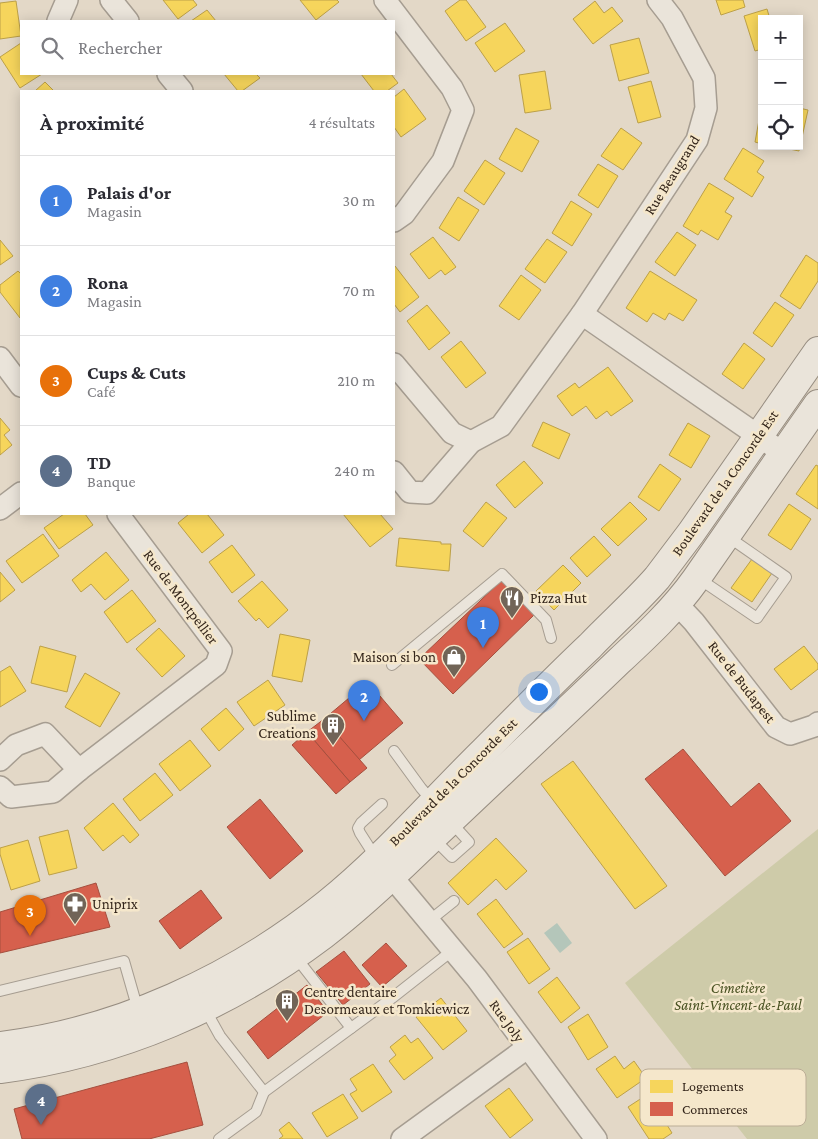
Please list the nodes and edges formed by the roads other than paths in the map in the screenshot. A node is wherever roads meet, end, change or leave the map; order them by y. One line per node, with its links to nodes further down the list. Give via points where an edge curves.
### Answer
1 (67, 0): 5 (street)
2 (111, 0): 6 (street)
3 (385, 0): 9 (street, via 452,88 463,110 443,160 404,214)
4 (658, 0): 10 (street, Rue Beaugrand, via 672,18 704,78 706,108 697,140)
5 (58, 20)
6 (127, 20)
7 (169, 75): 8 (street)
8 (181, 90)
9 (395, 220)
10 (582, 314): 16 (street); 17 (street, Rue Beaugrand, via 501,426)
11 (818, 350): 16 (street, Boulevard de la Concorde Est)
12 (0, 358): 14 (street)
13 (395, 365): 17 (street, via 452,433)
14 (20, 385)
15 (818, 404): 18 (street, Boulevard de la Concorde Est)
16 (758, 436): 18 (street); 28 (street, Boulevard de la Concorde Est, via 657,578)
17 (471, 442): 19 (street, via 427,492 410,492)
18 (783, 454): 23 (street, Boulevard de la Concorde Est)
19 (395, 473)
20 (20, 494): 21 (street)
21 (0, 509)
22 (119, 515): 32 (street, Rue de Montpellier, via 221,651 216,664)
23 (726, 535): 24 (street, Boulevard de la Concorde Est); 24 (lane, via 786,576 757,618)
24 (697, 577): 25 (street, Boulevard de la Concorde Est)
25 (676, 604): 28 (street, Boulevard de la Concorde Est); 29 (street, Rue de Budapest, via 694,622 776,727 790,734)
26 (550, 638): 27 (lane, via 546,620 502,574)
27 (392, 665)
28 (576, 680): 35 (street, Boulevard de la Concorde Est)
29 (818, 723)
30 (394, 751): 35 (lane)
31 (0, 760): 32 (street, via 16,745 46,734)
32 (79, 770): 33 (street, Rue de Montpellier, via 53,792 11,797)
33 (0, 787)
34 (382, 804): 36 (lane, via 358,828)
35 (439, 820): 36 (street, Boulevard de la Concorde Est); 36 (street, Boulevard de la Concorde Est)
36 (384, 867): 38 (street, Rue Joly); 40 (street, Boulevard de la Concorde Est, via 353,911); 43 (street, Boulevard de la Concorde Est, via 258,952 200,985)
37 (454, 901): 38 (lane)
38 (429, 921): 39 (street, Rue Joly)
39 (453, 950): 44 (lane); 45 (street, Rue Joly)
40 (295, 956): 42 (street, Boulevard de la Concorde Est, via 260,979); 44 (lane)
41 (0, 990): 43 (lane, via 124,961)
42 (204, 1008): 46 (street, Boulevard de la Concorde Est, via 168,1025 108,1046 55,1060); 47 (lane, via 220,1036)
43 (138, 1012): 46 (street, Boulevard de la Concorde Est, via 61,1034)
44 (351, 1028): 47 (lane)
45 (527, 1048): 49 (street); 50 (street, Rue Joly)
46 (3, 1066)
47 (264, 1092): 48 (lane, via 256,1112)
48 (219, 1139)
49 (402, 1139)
50 (596, 1139)

